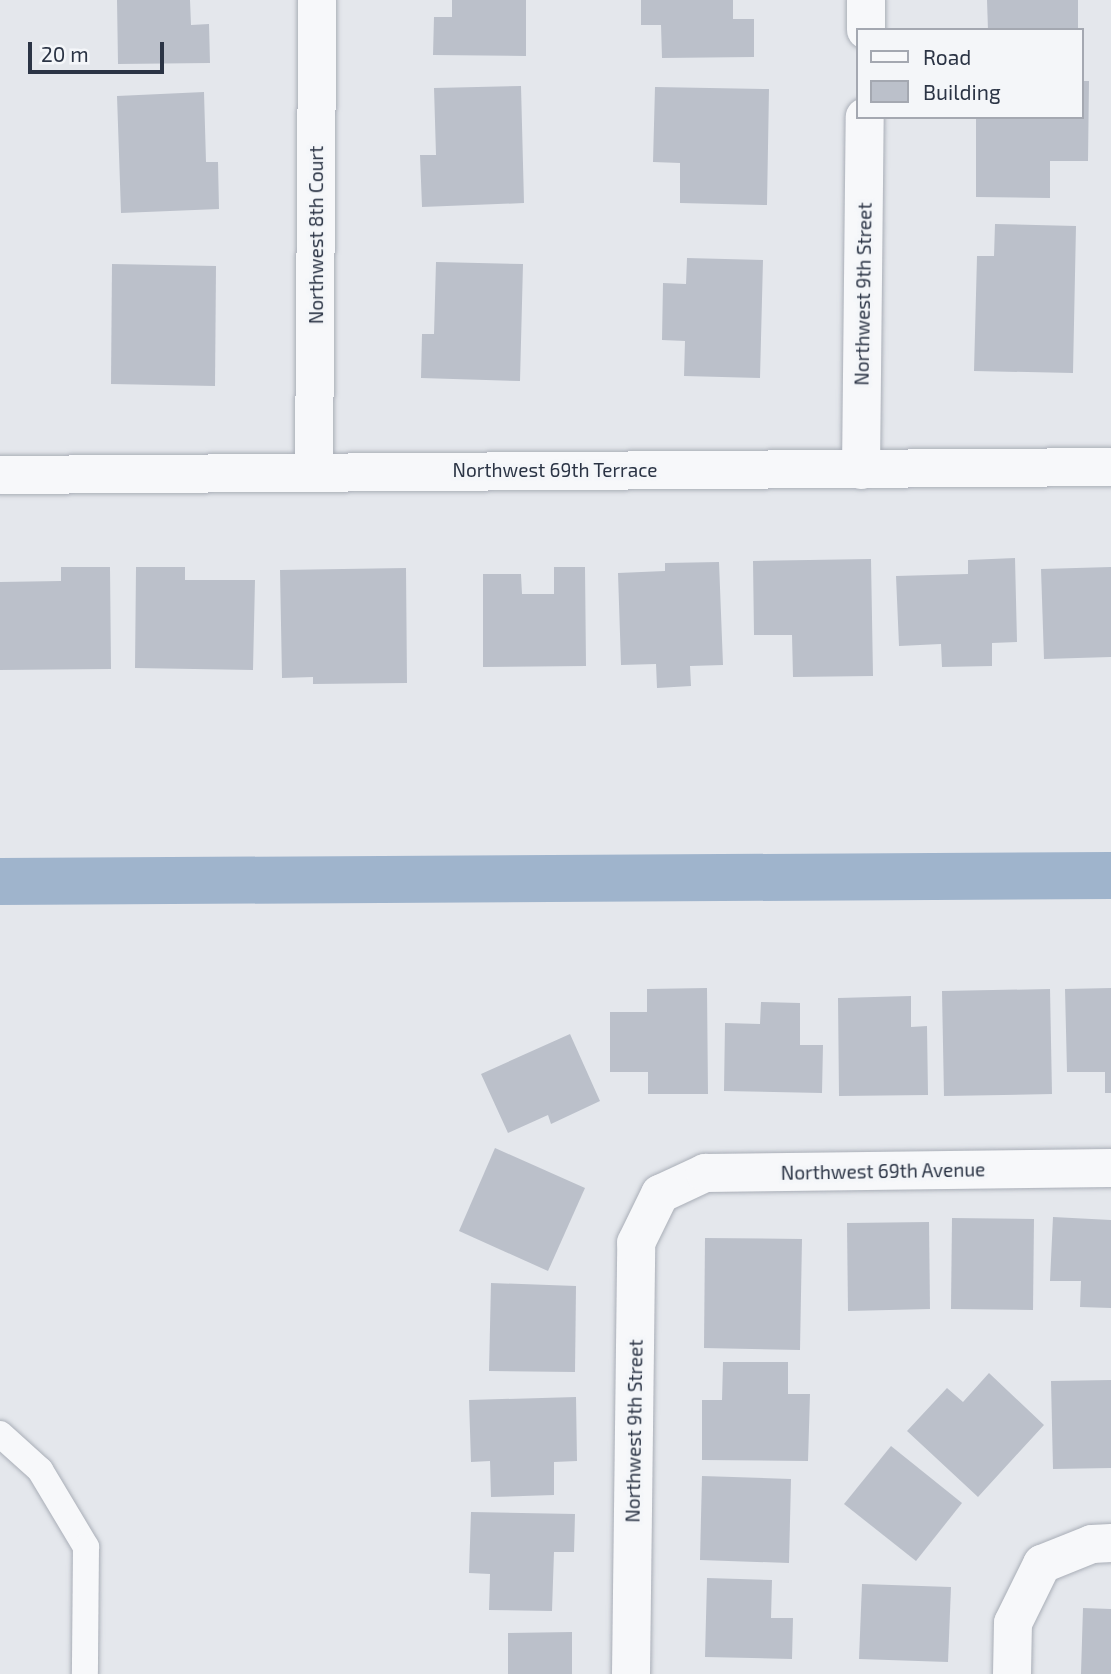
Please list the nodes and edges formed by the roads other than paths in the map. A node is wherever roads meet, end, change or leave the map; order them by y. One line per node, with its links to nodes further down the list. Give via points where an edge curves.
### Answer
1 (317, 0): 7 (street, Northwest 8th Court)
2 (866, 0): 3 (street)
3 (866, 28)
4 (865, 119): 6 (street, Northwest 9th Street)
5 (1111, 467): 6 (street, Northwest 69th Terrace)
6 (861, 470): 7 (street, Northwest 69th Terrace)
7 (314, 471): 8 (street, Northwest 69th Terrace)
8 (0, 475)
9 (1111, 1168): 10 (street, Northwest 69th Avenue, via 705,1172)
10 (660, 1194): 14 (street, Northwest 9th Street, via 636,1243)
11 (0, 1434): 13 (lane, via 40,1470 86,1547)
12 (1111, 1543): 15 (street, via 1092,1544 1042,1564 1013,1622)
13 (85, 1674)
14 (631, 1674)
15 (1012, 1674)

